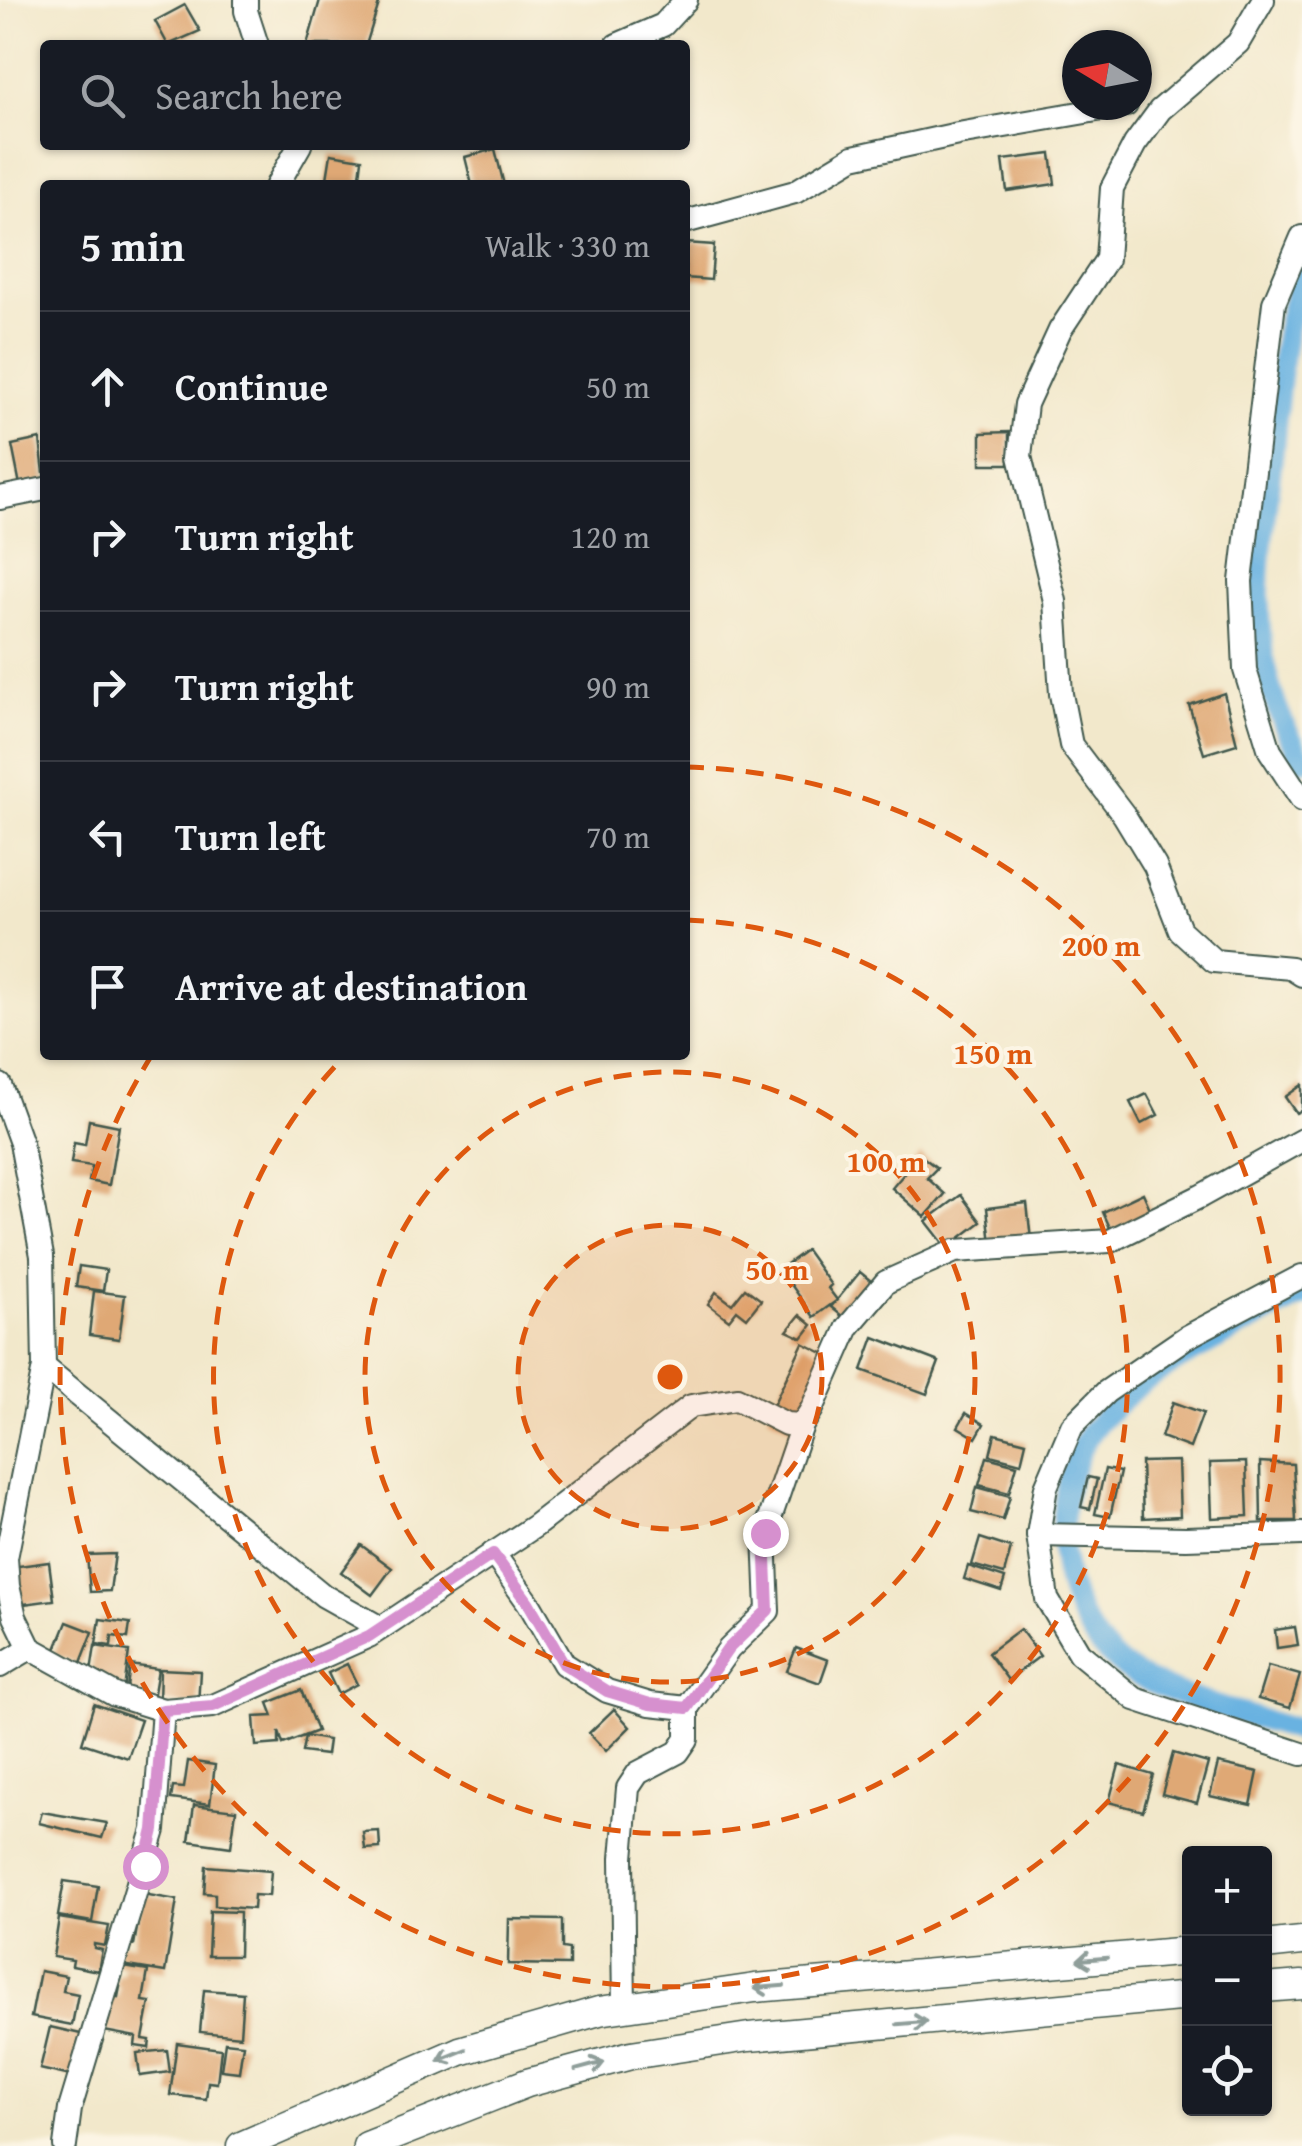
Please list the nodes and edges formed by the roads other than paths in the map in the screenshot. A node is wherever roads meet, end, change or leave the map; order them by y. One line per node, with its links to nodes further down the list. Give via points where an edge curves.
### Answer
1 (246, 0): 4 (street)
2 (686, 0): 5 (street, via 663,25)
3 (1263, 0): 6 (street, via 1238,42)
4 (255, 40)
5 (628, 40)
6 (1176, 96): 7 (street); 16 (street, via 1136,144 1112,188 1107,258 1060,330 1026,404 1020,456 1055,601 1071,745 1155,866 1180,930 1214,960 1291,968)
7 (1152, 100)
8 (1062, 116): 11 (street, via 853,158 795,192)
9 (297, 150): 10 (street)
10 (280, 180)
11 (690, 221)
12 (1302, 237): 15 (street, via 1274,303 1241,580 1245,670 1270,751)
13 (40, 490): 14 (street)
14 (0, 498)
15 (1302, 800)
16 (1302, 975)
17 (0, 1085): 20 (street, via 21,1143 42,1256)
18 (1302, 1140): 21 (street, via 1110,1241 955,1251 886,1282 848,1327)
19 (1302, 1276): 23 (street, via 1185,1338 1106,1392 1072,1426 1046,1488)
20 (44, 1367): 25 (street, via 324,1596); 26 (street, via 6,1558 15,1618)
21 (802, 1425): 24 (street, via 786,1424 738,1399 691,1406); 28 (street, via 765,1533 768,1610 728,1649)
22 (1302, 1534): 23 (street)
23 (1052, 1535): 30 (street, via 1047,1598 1079,1654 1135,1699)
24 (493, 1554): 25 (street); 28 (street, via 564,1664 607,1691)
25 (380, 1628): 29 (street, via 213,1706)
26 (30, 1648): 27 (street); 29 (street, via 115,1695)
27 (0, 1666)
28 (687, 1708): 37 (street, via 687,1739 678,1752 638,1773 628,1788)
29 (163, 1710): 38 (street, via 154,1830)
30 (1302, 1754)
31 (1302, 1942): 32 (main road)
32 (1272, 1944)
33 (1182, 1952): 37 (main road, one-way to 37, via 755,1988)
34 (1302, 1984): 35 (main road)
35 (1272, 1987)
36 (1182, 1997): 40 (main road, one-way to 36, via 527,2083 631,2055 749,2036)
37 (624, 2007): 39 (main road, one-way to 39, via 460,2051)
38 (64, 2146)
39 (241, 2146)
40 (367, 2146)

